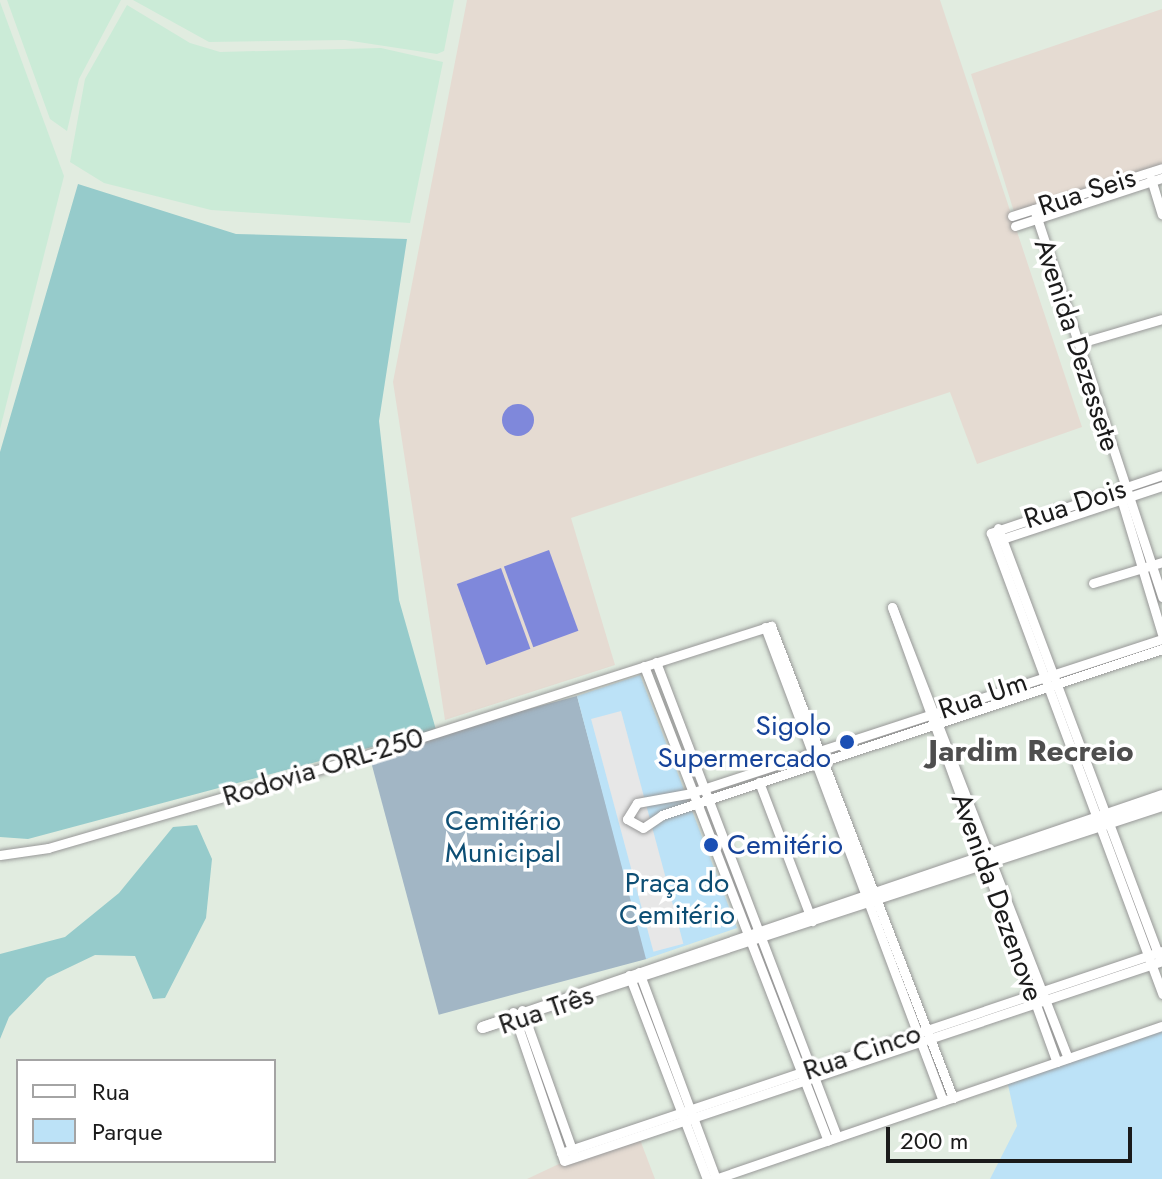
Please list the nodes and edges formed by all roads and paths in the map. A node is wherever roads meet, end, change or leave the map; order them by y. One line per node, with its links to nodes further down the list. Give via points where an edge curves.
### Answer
1 (1158, 175): 2 (street, Rua Seis); 3 (street)
2 (1040, 212): 4 (street, Rua Seis); 6 (street, Avenida Dezessete)
3 (1162, 214)
4 (1014, 221)
5 (1162, 319): 6 (street)
6 (1080, 343): 9 (street, Avenida Dezessete)
7 (1162, 475): 9 (street, Rua Dois)
8 (1162, 486): 9 (street, Rua Dois)
9 (1123, 490): 10 (street, Avenida Dezessete); 17 (street, Rua Dois, via 996,536)
10 (1152, 565): 11 (street); 12 (street, Avenida Dezessete); 13 (street, Avenida Dezessete)
11 (1093, 583)
12 (1162, 597)
13 (1162, 636): 17 (street, Rua Um)
14 (1162, 649): 17 (street, Rua Um)
15 (656, 662): 16 (street); 19 (street, via 767,626); 22 (street)
16 (644, 666): 21 (street); 27 (street, Rodovia ORL-250, via 178,811)
17 (1049, 679): 18 (street, Rua Um); 26 (street)
18 (935, 718): 18 (street, Avenida Dezenove, via 892,607); 19 (street, Rua Um); 28 (street, Avenida Dezenove)
19 (816, 758): 20 (street, Rua Um); 22 (street, Rua Um); 29 (street)
20 (759, 782): 22 (street, Rua Um); 30 (street)
21 (692, 793): 22 (street, Rua Um); 24 (street); 24 (street, Rua Um, via 634,804 628,822 643,828)
22 (705, 794): 24 (street, Rua Um); 31 (street)
23 (1162, 795): 26 (street, Rua Três)
24 (695, 804): 32 (street)
25 (1162, 805): 26 (street, Rua Três)
26 (1102, 820): 28 (street, Rua Três); 33 (street)
27 (0, 855)
28 (988, 857): 29 (street, Rua Três); 36 (street, Avenida Dezenove)
29 (869, 897): 30 (street, Rua Três); 39 (street); 40 (street)
30 (810, 917): 31 (street, Rua Três)
31 (761, 933): 32 (street, Rua Três); 43 (street)
32 (748, 937): 34 (street, Rua Três); 43 (street)
33 (1158, 959): 35 (street); 36 (street, Rua Cinco)
34 (635, 975): 37 (street, Rua Três); 45 (street)
35 (1162, 994)
36 (1040, 997): 39 (street, Rua Cinco); 41 (street, Avenida Dezenove); 42 (street, Avenida Dezenove)
37 (519, 1015): 45 (street, Rua Cinco, via 568,1156)
38 (1162, 1026): 41 (street)
39 (930, 1035): 40 (street, Rua Cinco); 44 (street)
40 (918, 1038): 43 (street, Rua Cinco); 44 (street)
41 (1068, 1058): 42 (street)
42 (1057, 1062): 44 (street)
43 (809, 1076): 45 (street, Rua Cinco); 46 (street)
44 (948, 1100): 46 (street)
45 (687, 1116): 47 (street); 48 (street)
46 (832, 1139): 48 (street)
47 (707, 1179)
48 (715, 1179)

